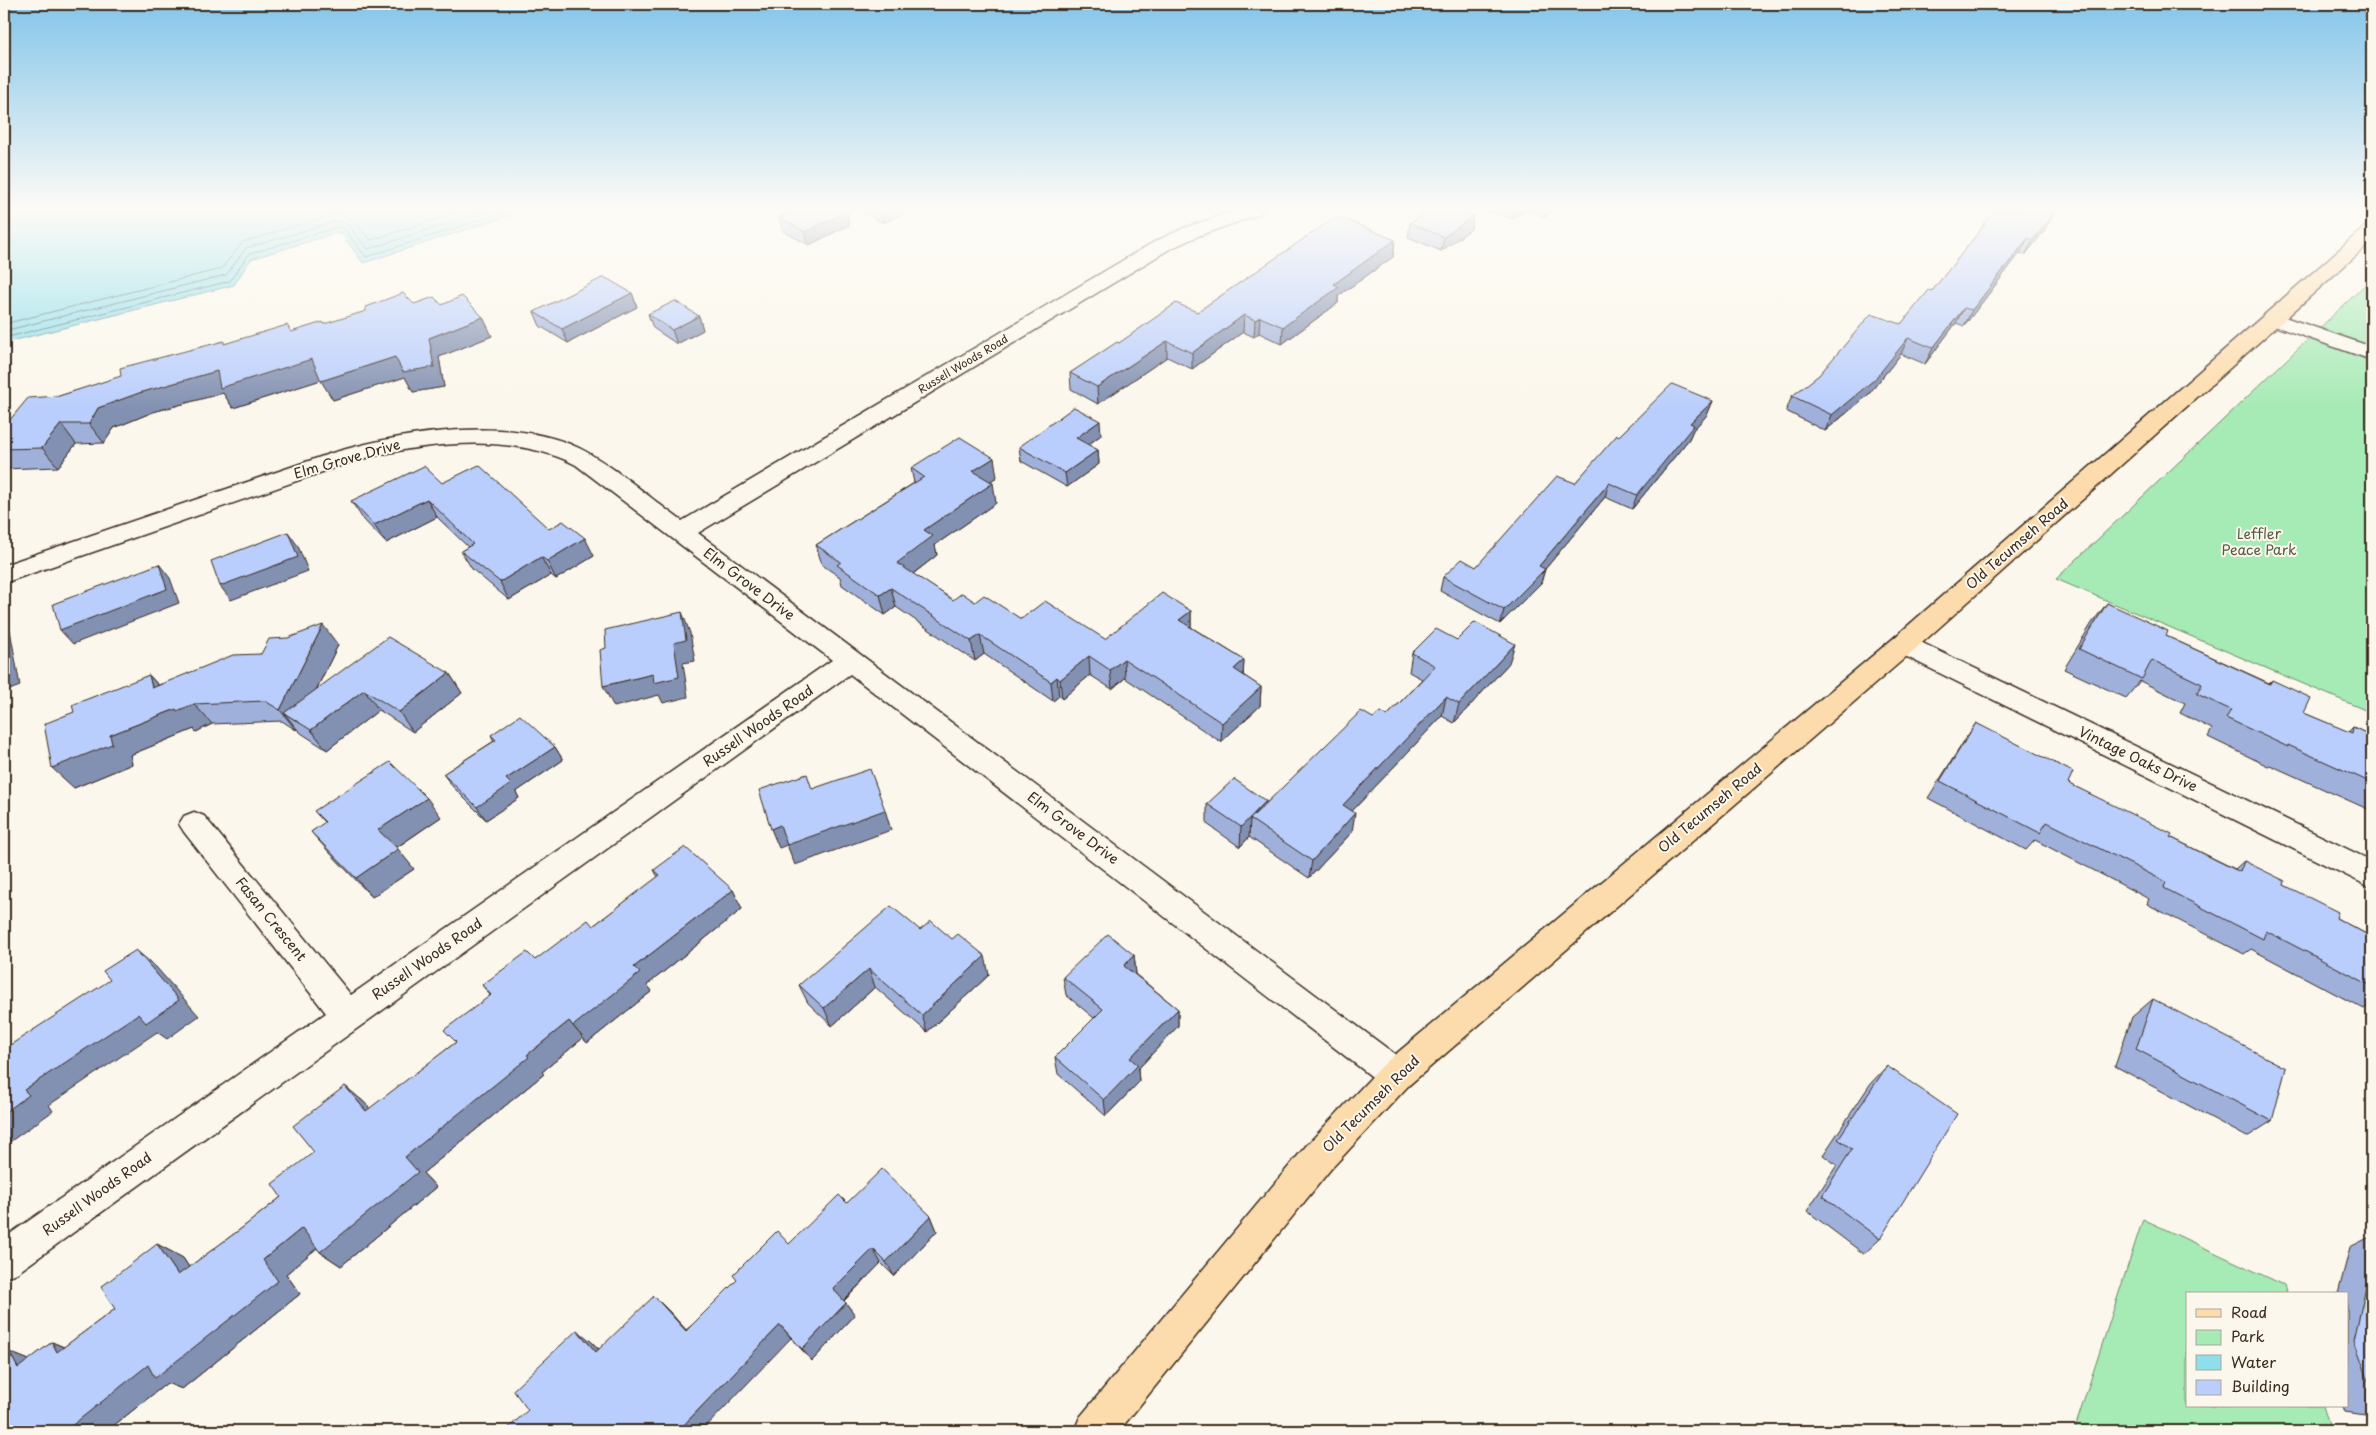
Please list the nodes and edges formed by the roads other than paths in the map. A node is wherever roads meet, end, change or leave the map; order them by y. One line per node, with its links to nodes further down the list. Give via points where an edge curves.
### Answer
1 (1110, 277): 5 (street, Russell Woods Road)
2 (2320, 277): 3 (main road, Old Tecumseh Road)
3 (2273, 319): 4 (street); 7 (main road, Old Tecumseh Road)
4 (2372, 354)
5 (680, 533): 6 (street, Elm Grove Drive, via 584,460 560,448 485,438 434,439 390,444 340,458); 8 (street, Elm Grove Drive)
6 (4, 574)
7 (1904, 644): 10 (street, Vintage Oaks Drive); 12 (main road, Old Tecumseh Road)
8 (851, 660): 11 (street, Russell Woods Road); 12 (street, Elm Grove Drive)
9 (194, 824): 11 (street, Fasan Crescent)
10 (2372, 875)
11 (347, 1015): 13 (street, Russell Woods Road)
12 (1396, 1075): 14 (main road, Old Tecumseh Road, via 1318,1158)
13 (4, 1260)
14 (1094, 1431)

